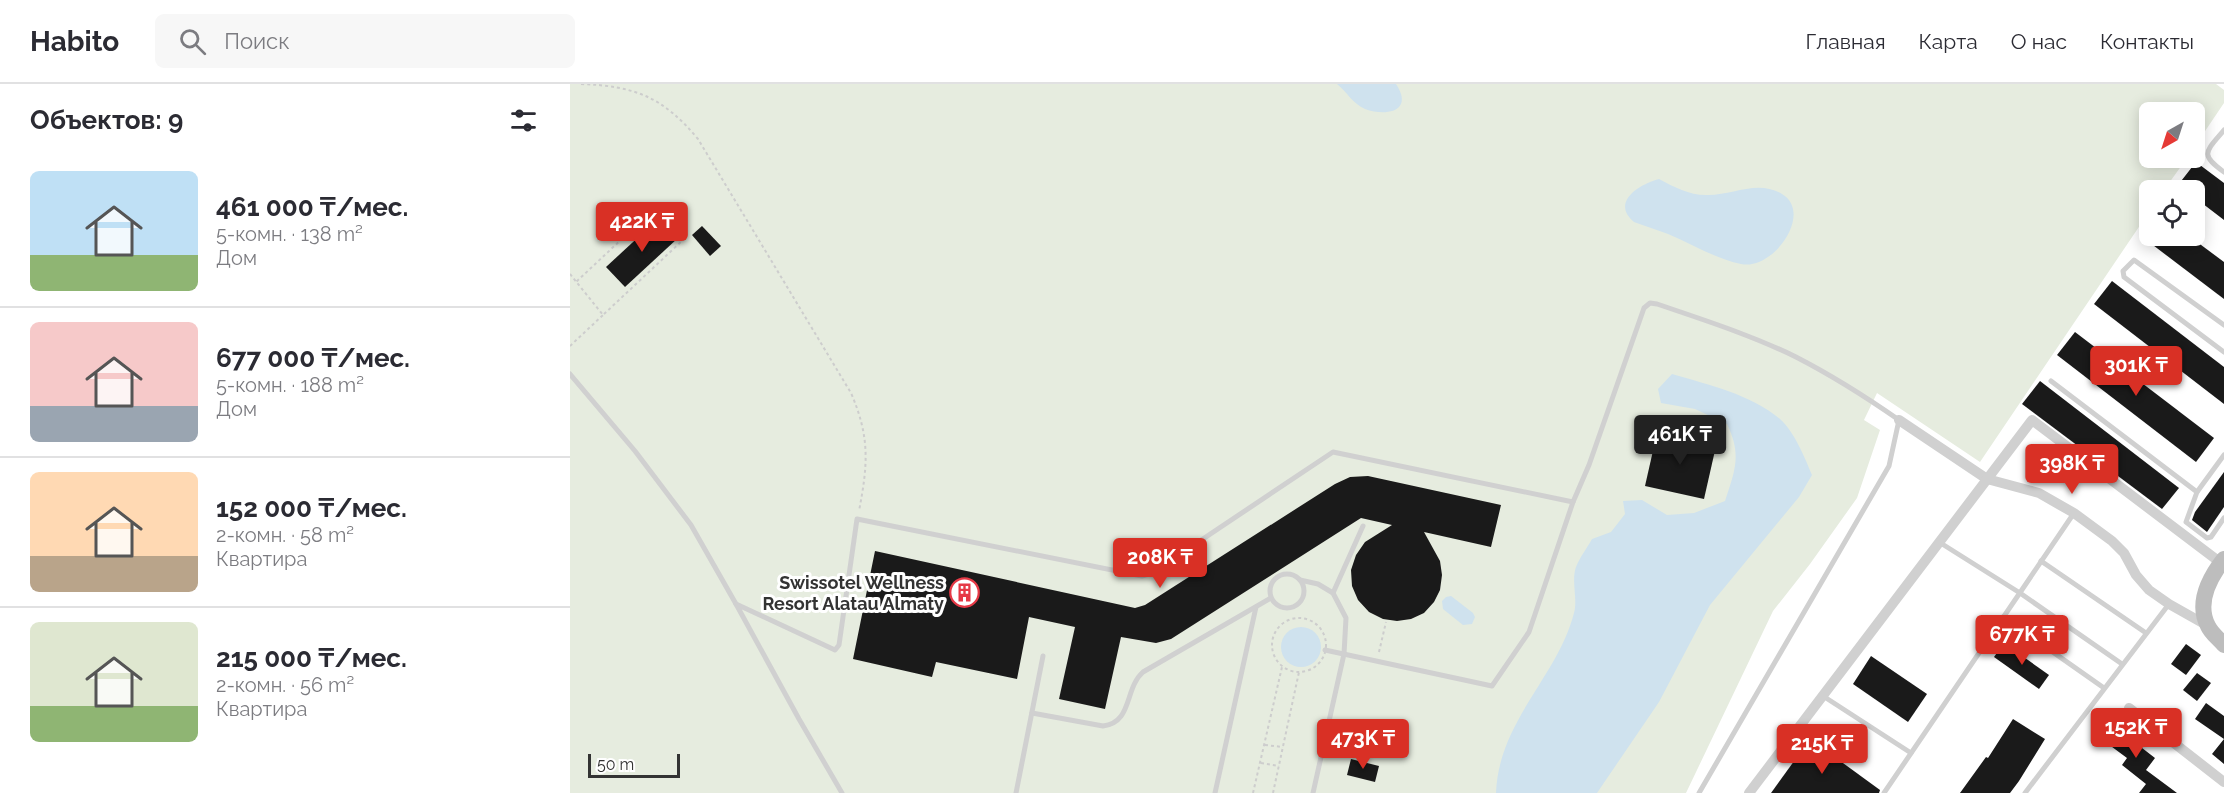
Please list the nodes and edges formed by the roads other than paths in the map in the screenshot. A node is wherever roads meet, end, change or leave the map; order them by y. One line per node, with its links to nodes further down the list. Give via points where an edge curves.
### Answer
1 (2224, 130): 2 (lane, via 2207,156)
2 (2224, 172)
3 (2224, 325): 4 (lane, via 2134,260 2123,271 2124,277)
4 (2224, 352)
5 (570, 374): 22 (lane, via 691,525)
6 (2051, 381): 10 (lane)
7 (1899, 420): 9 (street); 11 (lane, via 1796,357 1727,328 1650,303 1644,308); 43 (lane, via 1889,466)
8 (2224, 454): 10 (lane)
9 (1987, 479): 12 (street, via 2039,493); 15 (street); 17 (street, via 2032,420)
10 (2197, 492): 13 (lane, via 2186,522 2207,538)
11 (1573, 502): 22 (lane, via 1333,452 1142,576 857,519 839,645 835,650); 30 (lane, via 1529,632 1492,686)
12 (2074, 513): 16 (lane); 23 (street, via 2118,547 2141,582)
13 (2224, 518)
14 (1363, 526): 19 (lane)
15 (1939, 542): 20 (lane); 34 (street)
16 (2041, 561): 20 (lane); 27 (lane)
17 (2223, 561): 26 (main road, via 2207,586 2203,604)
18 (1300, 580): 19 (lane); 21 (lane, via 1291,574 1280,575 1270,588); 21 (lane, via 1304,595 1299,604 1283,608)
19 (1333, 593): 30 (lane, via 1346,618)
20 (2020, 593): 25 (lane); 32 (lane)
21 (1271, 598): 24 (lane)
22 (736, 604): 39 (lane)
23 (2169, 604): 26 (street); 27 (lane)
24 (1256, 607): 36 (lane, via 1143,672 1125,709 1112,725); 41 (lane)
25 (2003, 617): 33 (lane); 37 (lane)
26 (2208, 626): 28 (main road)
27 (2146, 633): 32 (lane)
28 (2224, 645)
29 (1325, 650): 30 (lane)
30 (1344, 654): 42 (lane)
31 (1043, 656): 36 (lane)
32 (2122, 664): 33 (lane)
33 (2104, 688): 46 (lane)
34 (1823, 696): 37 (lane); 44 (street)
35 (2129, 708): 38 (street)
36 (1032, 713): 40 (lane)
37 (1911, 753): 45 (lane)
38 (2224, 782)
39 (842, 793)
40 (1016, 793)
41 (1215, 793)
42 (1313, 793)
43 (1699, 793)
44 (1749, 793)
45 (1884, 793)
46 (2025, 793)

